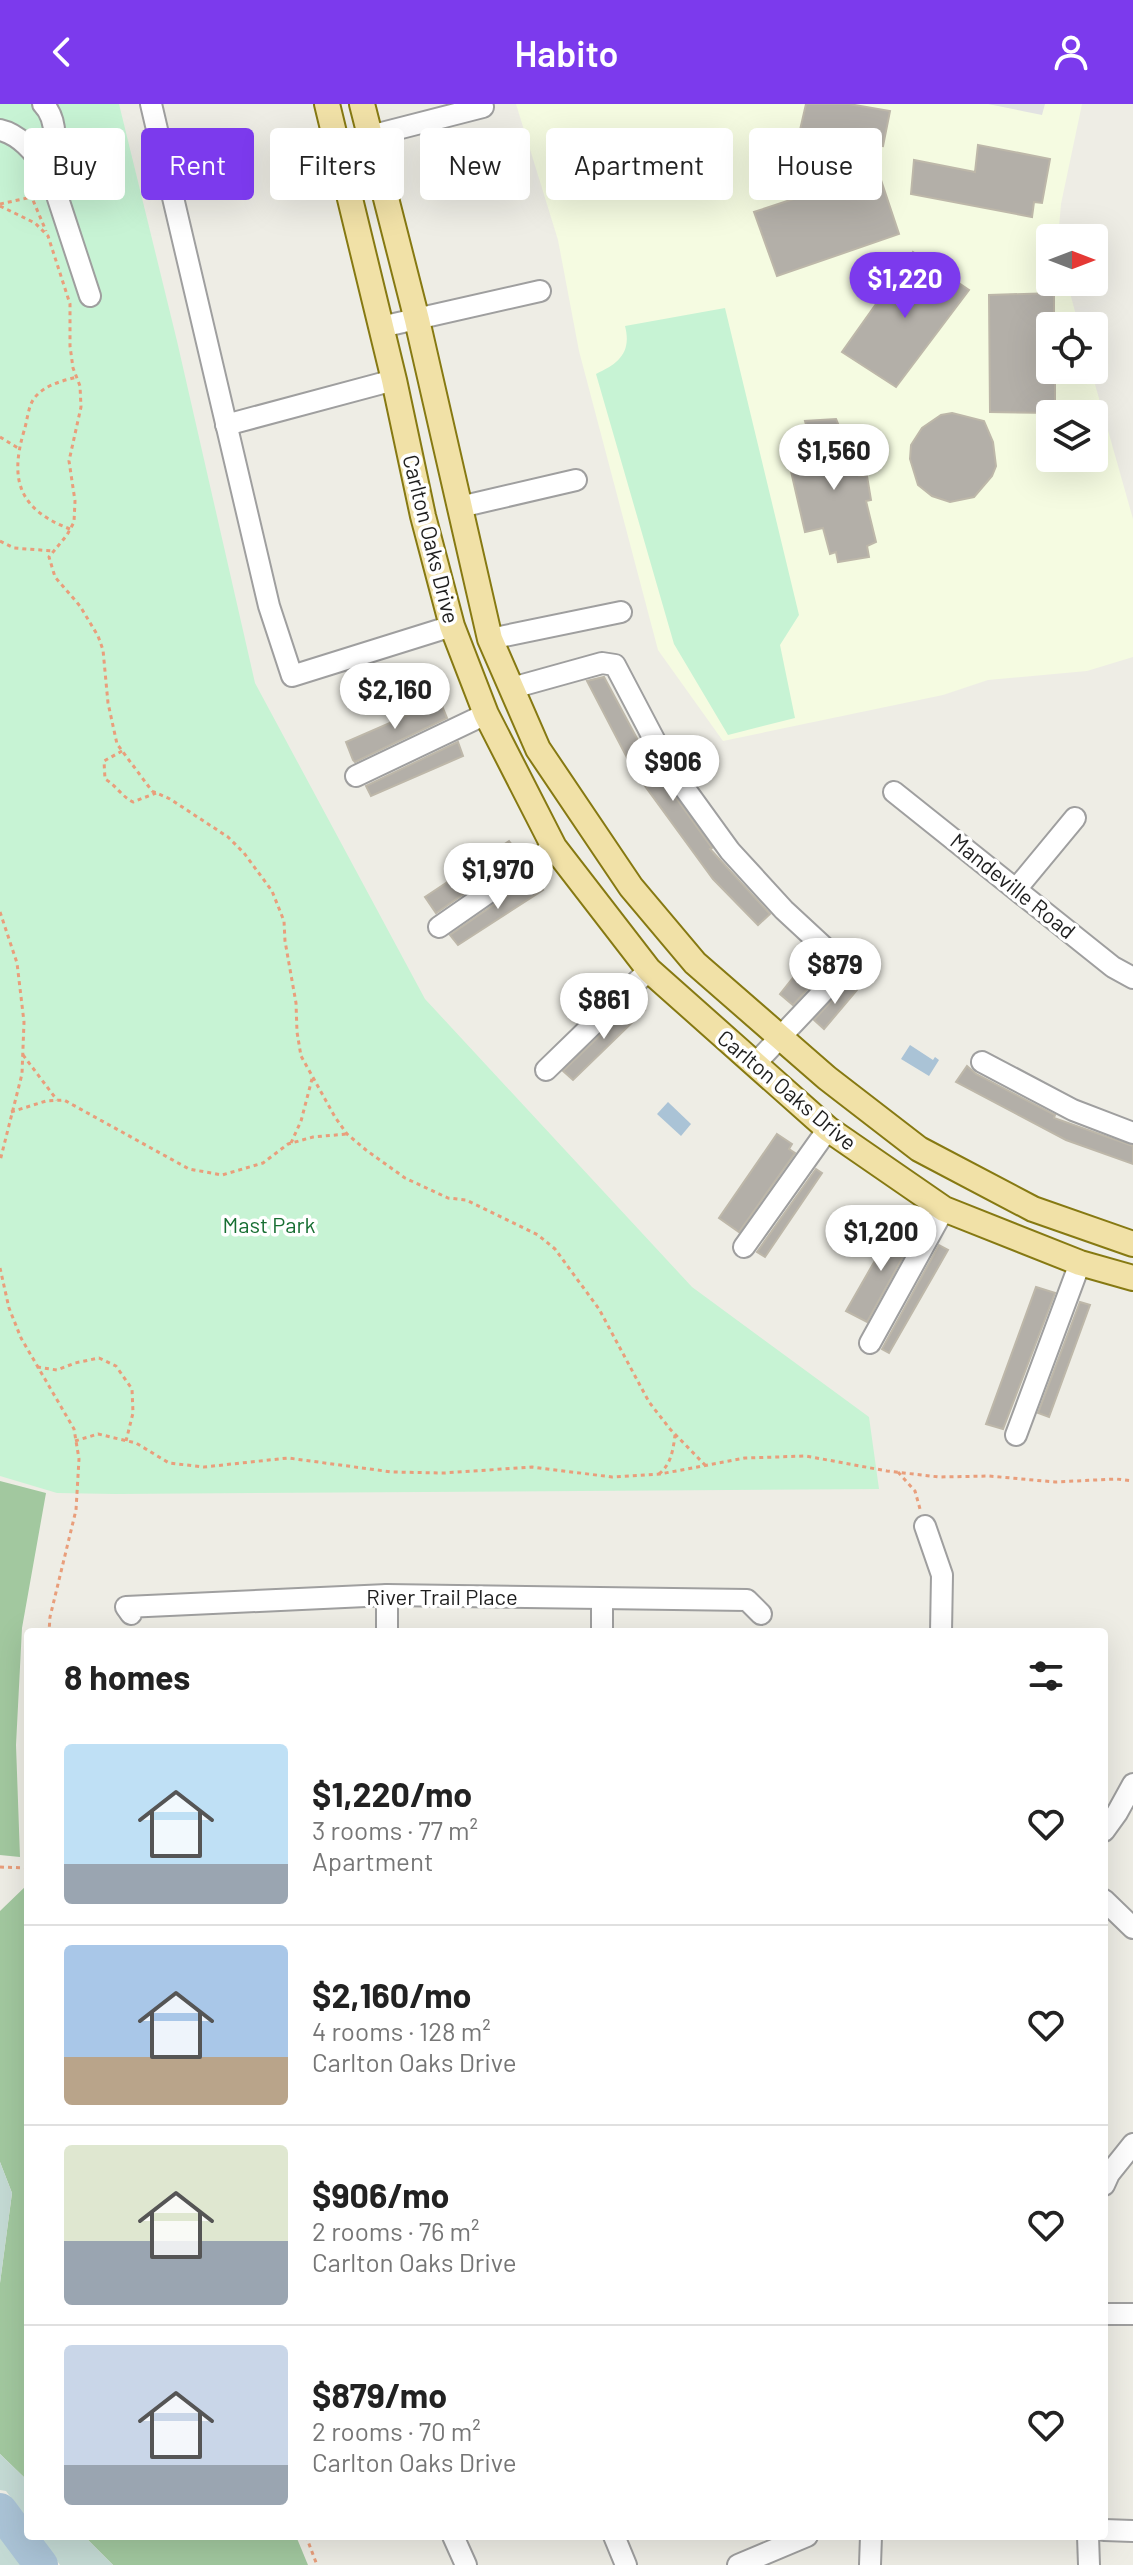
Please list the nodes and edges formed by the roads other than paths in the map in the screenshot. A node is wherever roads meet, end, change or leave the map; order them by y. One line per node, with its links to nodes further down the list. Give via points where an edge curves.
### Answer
1 (43, 104): 6 (street)
2 (151, 104): 18 (street)
3 (327, 104): 16 (main road, Carlton Oaks Drive)
4 (362, 104): 7 (main road, Carlton Oaks Drive)
5 (483, 107): 8 (street)
6 (54, 128)
7 (368, 128)
8 (401, 128)
9 (0, 130): 10 (street)
10 (24, 144)
11 (58, 200): 14 (street)
12 (386, 200): 15 (main road, Carlton Oaks Drive)
13 (540, 291): 15 (street)
14 (90, 296)
15 (417, 320): 16 (street); 20 (main road, Carlton Oaks Drive)
16 (381, 327): 17 (main road, Carlton Oaks Drive)
17 (394, 380): 18 (street); 22 (main road, Carlton Oaks Drive)
18 (226, 425): 22 (street, via 269,606 292,676)
19 (576, 480): 20 (street)
20 (460, 507): 23 (main road, Carlton Oaks Drive)
21 (621, 612): 23 (street)
22 (452, 626): 25 (main road, Carlton Oaks Drive)
23 (490, 639): 24 (main road, Carlton Oaks Drive)
24 (500, 664): 25 (street); 26 (main road, Carlton Oaks Drive)
25 (469, 675): 27 (main road, Carlton Oaks Drive)
26 (512, 688): 36 (main road, Carlton Oaks Drive, via 538,749 631,887 695,963); 36 (street, via 602,663 618,669 667,764 730,851 838,960 836,978)
27 (486, 714): 28 (street); 31 (main road, Carlton Oaks Drive)
28 (356, 776)
29 (894, 792): 32 (street, Mandeville Road)
30 (1075, 818): 32 (street)
31 (554, 847): 33 (street); 34 (main road, Carlton Oaks Drive)
32 (1017, 888): 35 (street, Mandeville Road)
33 (439, 927)
34 (649, 970): 38 (main road, Carlton Oaks Drive); 39 (street)
35 (1133, 978)
36 (780, 1038): 38 (street); 43 (main road, Carlton Oaks Drive, via 919,1149 1033,1209)
37 (982, 1062): 41 (street, via 1073,1110)
38 (755, 1064): 40 (main road, Carlton Oaks Drive)
39 (546, 1070)
40 (828, 1129): 42 (main road, Carlton Oaks Drive); 44 (street)
41 (1133, 1133)
42 (944, 1209): 45 (main road, Carlton Oaks Drive); 47 (street)
43 (1133, 1244)
44 (744, 1247)
45 (1080, 1263): 46 (main road, Carlton Oaks Drive); 48 (street)
46 (1133, 1278)
47 (870, 1343)
48 (1016, 1435)
49 (925, 1526): 56 (street, via 942,1575)
50 (387, 1595): 51 (street, River Trail Place); 52 (street, River Trail Place, via 126,1607); 54 (street)
51 (602, 1599): 53 (street, River Trail Place, via 747,1600); 55 (street)
52 (131, 1614)
53 (761, 1614)
54 (387, 1628)
55 (602, 1628)
56 (941, 1628)
57 (1133, 1784): 58 (street)
58 (1108, 1825)
59 (1108, 1904): 60 (street)
60 (1133, 1928)
61 (1133, 2144): 62 (street)
62 (1108, 2176)
63 (1108, 2314): 64 (street)
64 (1133, 2314)
65 (1108, 2530): 66 (street)
66 (1133, 2531)
67 (455, 2540): 72 (street)
68 (616, 2540): 73 (street)
69 (797, 2540): 74 (street)
70 (871, 2540): 75 (street)
71 (1088, 2540): 76 (street)
72 (466, 2565)
73 (626, 2565)
74 (738, 2565)
75 (870, 2565)
76 (1089, 2565)

